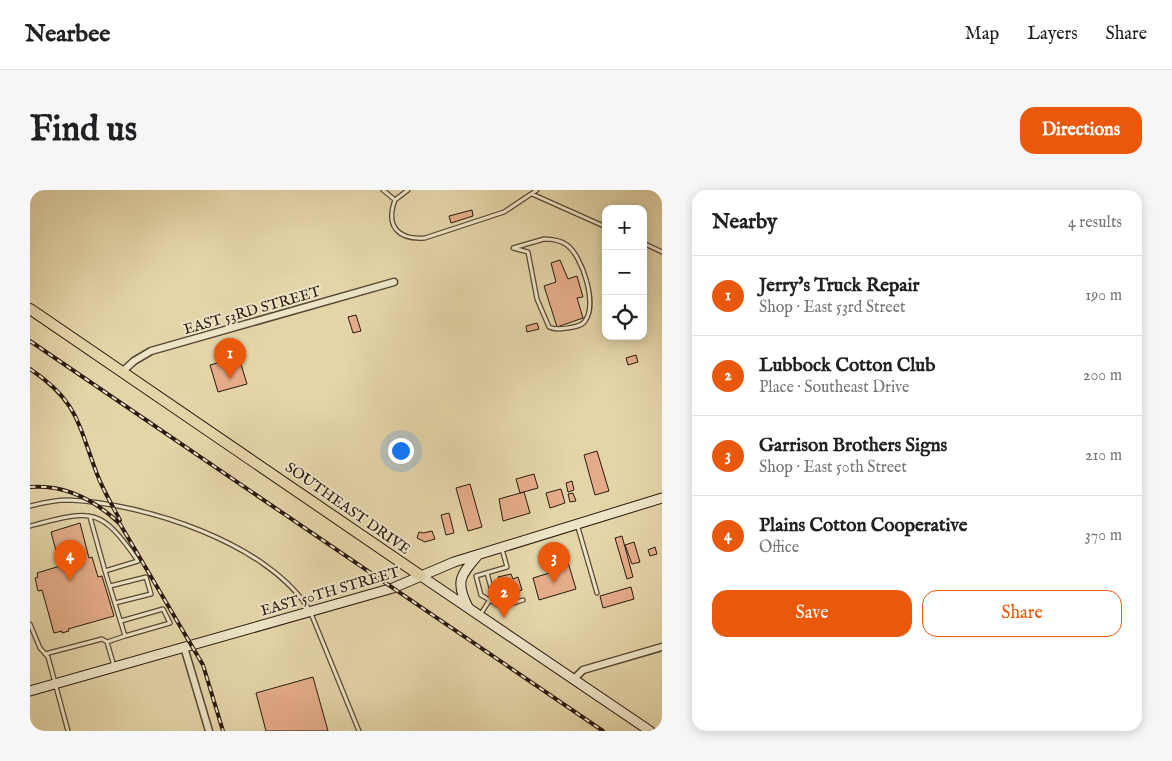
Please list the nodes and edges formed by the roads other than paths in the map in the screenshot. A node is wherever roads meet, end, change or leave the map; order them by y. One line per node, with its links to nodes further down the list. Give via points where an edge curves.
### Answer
1 (383, 190): 5 (lane)
2 (408, 190): 5 (lane)
3 (537, 190): 4 (lane)
4 (531, 193): 5 (lane, via 504,212 420,238 407,238 394,227 391,210); 6 (lane)
5 (395, 200)
6 (602, 225)
7 (647, 245): 9 (lane)
8 (513, 248): 8 (lane, via 528,252 537,299 549,327 567,328 585,321 589,291 572,250 565,243 544,239)
9 (662, 252)
10 (394, 282): 12 (street, EAST 53RD STREET, via 151,351)
11 (30, 309): 12 (main road, SOUTHEAST DRIVE)
12 (122, 372): 22 (main road, SOUTHEAST DRIVE)
13 (662, 498): 16 (main road, EAST 50TH STREET)
14 (30, 506): 29 (lane, via 67,500 112,505 172,520 219,539 283,577 300,593)
15 (90, 517): 17 (lane, via 74,514); 20 (lane); 20 (lane, via 105,521 118,532 138,561)
16 (577, 524): 18 (main road, EAST 50TH STREET); 24 (lane)
17 (30, 526)
18 (501, 547): 19 (main road, EAST 50TH STREET); 21 (lane, via 507,567)
19 (479, 554): 22 (main road, EAST 50TH STREET); 28 (main road, via 461,580 460,589)
20 (105, 571): 23 (lane)
21 (487, 573): 25 (lane, via 493,595); 25 (lane, via 476,576 481,595)
22 (421, 576): 28 (main road, SOUTHEAST DRIVE); 29 (main road, EAST 50TH STREET, via 409,583)
23 (110, 586): 27 (lane); 27 (lane, via 146,577 152,594)
24 (597, 593)
25 (490, 600): 26 (lane, via 501,607); 30 (lane)
26 (523, 600)
27 (115, 603): 31 (lane)
28 (469, 610): 30 (main road, SOUTHEAST DRIVE)
29 (310, 611): 35 (main road, EAST 50TH STREET); 44 (lane)
30 (479, 616): 39 (main road, SOUTHEAST DRIVE)
31 (120, 621): 33 (lane); 33 (lane, via 163,609 170,624)
32 (30, 624): 37 (lane)
33 (125, 636): 34 (lane)
34 (107, 642): 37 (lane, via 102,639); 38 (lane)
35 (184, 647): 38 (main road, EAST 50TH STREET); 43 (street)
36 (662, 647): 39 (street, via 583,670)
37 (46, 654): 40 (lane)
38 (115, 667): 40 (main road, EAST 50TH STREET)
39 (573, 680): 45 (main road, SOUTHEAST DRIVE)
40 (55, 684): 41 (main road, EAST 50TH STREET); 42 (lane)
41 (30, 691)
42 (68, 731)
43 (209, 731)
44 (359, 731)
45 (650, 731)

